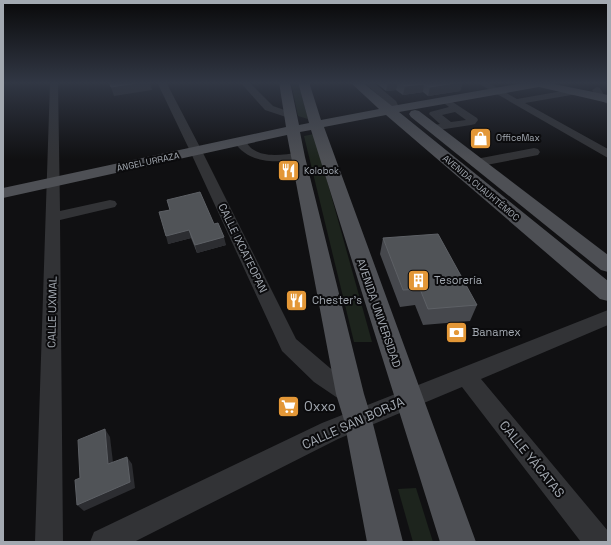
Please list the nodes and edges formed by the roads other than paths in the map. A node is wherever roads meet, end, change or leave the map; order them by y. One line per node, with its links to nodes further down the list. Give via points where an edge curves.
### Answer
1 (54, 107): 20 (street, CALLE UXMAL)
2 (174, 107): 15 (street, CALLE IXCATEOPAN)
3 (268, 107): 10 (street)
4 (288, 107): 10 (main road)
5 (311, 107): 11 (main road, AVENIDA UNIVERSIDAD)
6 (405, 107): 9 (main road)
7 (525, 107): 17 (street)
8 (457, 108): 12 (street, via 434,114); 12 (street, via 473,120)
9 (397, 109): 11 (main road); 13 (main road, AVENIDA CUAUHTÉMOC); 25 (street); 26 (main road, AVENIDA CUAUHTÉMOC)
10 (291, 123): 11 (main road, ÁNGEL URRAZA); 14 (main road, ÁNGEL URRAZA); 18 (main road)
11 (316, 125): 29 (main road, AVENIDA UNIVERSIDAD)
12 (449, 125): 13 (street)
13 (432, 128): 19 (main road, AVENIDA CUAUHTÉMOC)
14 (240, 142): 15 (main road, ÁNGEL URRAZA); 18 (street, via 250,153 269,158)
15 (196, 151): 20 (main road, ÁNGEL URRAZA); 30 (street, CALLE IXCATEOPAN, via 289,345)
16 (534, 152): 19 (street)
17 (608, 154)
18 (298, 157): 30 (main road)
19 (476, 163): 24 (main road, AVENIDA CUAUHTÉMOC)
20 (54, 182): 21 (main road, ÁNGEL URRAZA); 23 (street, CALLE UXMAL)
21 (3, 193)
22 (110, 204): 23 (street)
23 (54, 217): 31 (street, CALLE UXMAL)
24 (608, 265)
25 (608, 281)
26 (608, 293)
27 (608, 317): 28 (street, CALLE SAN BORJA)
28 (465, 375): 29 (street, CALLE SAN BORJA); 35 (street, CALLE YÁCATAS)
29 (408, 399): 30 (street, CALLE SAN BORJA); 34 (main road, AVENIDA UNIVERSIDAD)
30 (354, 407): 32 (street, CALLE SAN BORJA, via 330,431); 33 (main road)
31 (49, 542)
32 (104, 542)
33 (385, 542)
34 (458, 542)
35 (599, 542)

